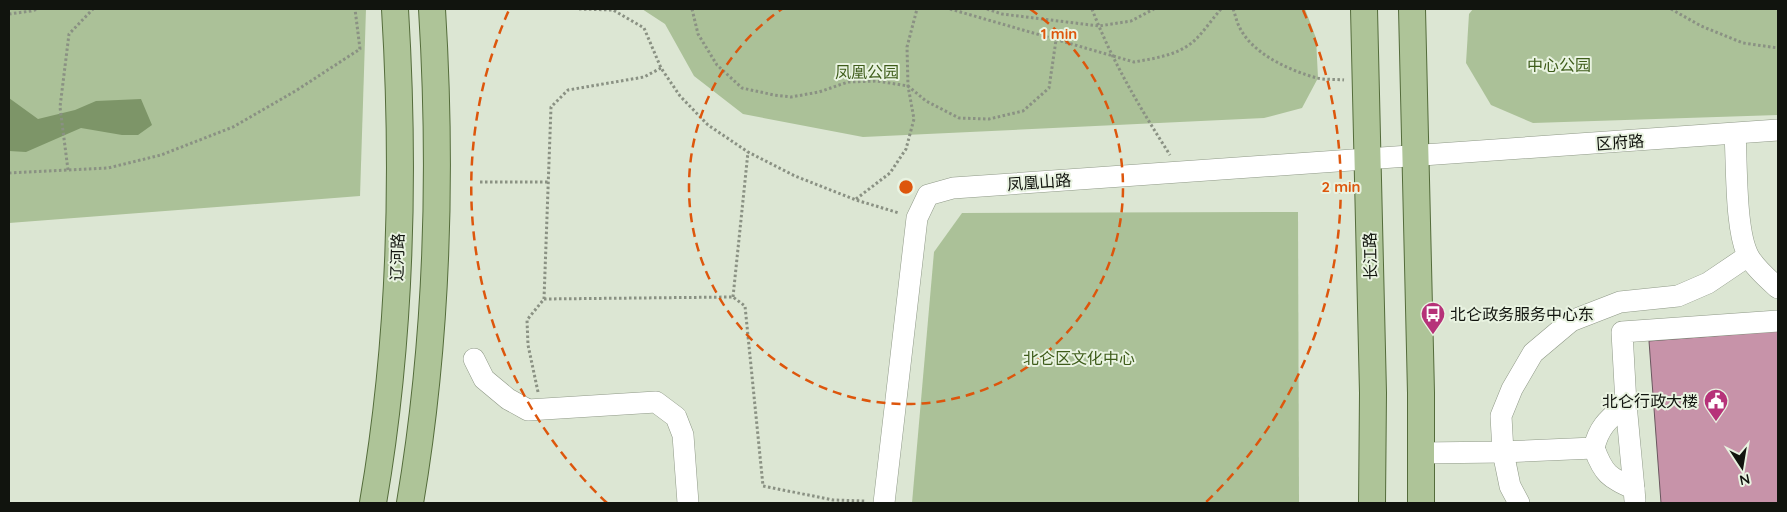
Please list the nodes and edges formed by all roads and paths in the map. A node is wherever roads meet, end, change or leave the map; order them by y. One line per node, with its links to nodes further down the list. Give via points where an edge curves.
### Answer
1 (38, 9): 18 (path)
2 (93, 9): 32 (path, via 69,34 60,107)
3 (356, 9): 32 (path, via 360,49 233,127 161,155 108,168)
4 (395, 9): 53 (main road, 辽河路, via 400,88 398,253 392,360)
5 (432, 9): 54 (main road, via 437,87 435,254 429,364)
6 (580, 9): 23 (path, via 613,10 644,28)
7 (692, 9): 25 (path, via 698,34 717,65 742,88 791,97 820,92 848,82 877,81)
8 (917, 9): 25 (path, via 907,47)
9 (950, 9): 20 (path)
10 (987, 9): 19 (path, via 1002,14)
11 (1092, 9): 19 (path)
12 (1154, 9): 19 (path, via 1131,21)
13 (1221, 9): 22 (path, via 1196,39 1183,49 1134,62)
14 (1233, 9): 24 (path, via 1238,25 1253,46 1274,60 1318,78)
15 (1364, 9): 24 (main road, 长江路)
16 (1412, 9): 30 (main road)
17 (1671, 9): 21 (path, via 1742,43)
18 (9, 14)
19 (1099, 26): 22 (path)
20 (1056, 40): 22 (path); 25 (path, via 1049,88 1023,111 989,119 959,118 926,101)
21 (1778, 48)
22 (1112, 56): 33 (path)
23 (661, 68): 28 (path, via 680,96 708,125); 36 (path, via 644,77 568,90 551,107)
24 (1366, 82): 31 (main road, 长江路)
25 (908, 86): 37 (path, via 914,119 906,148 890,173)
26 (1778, 130): 27 (street, 区府路)
27 (1735, 134): 29 (street, 区府路); 39 (street, via 1740,231)
28 (748, 152): 37 (path, via 795,176); 41 (path)
29 (1462, 153): 30 (street, 凤凰山路)
30 (1416, 156): 31 (street, 凤凰山路); 51 (main road)
31 (1368, 159): 33 (street, 凤凰山路); 57 (main road, 长江路)
32 (68, 170): 34 (path)
33 (1181, 172): 38 (street, 凤凰山路, via 953,188 928,196)
34 (9, 173)
35 (480, 182): 36 (path)
36 (548, 182): 42 (path)
37 (856, 200): 38 (path)
38 (917, 218): 56 (street, 凤凰山路)
39 (1748, 256): 40 (street); 43 (street, via 1708,283 1678,296)
40 (1778, 288)
41 (733, 297): 42 (path); 56 (path, via 745,306 763,486 833,500)
42 (544, 299): 48 (path, via 526,320)
43 (1620, 302): 45 (street); 50 (street, via 1571,321 1533,353 1512,388 1501,416)
44 (1778, 321): 45 (street)
45 (1622, 332): 47 (street)
46 (474, 359): 48 (street, via 484,379 508,399 528,410)
47 (1626, 404): 49 (street, via 1607,420 1598,433); 52 (street)
48 (542, 409): 55 (street, via 656,402 676,417 683,435)
49 (1594, 448): 50 (street); 52 (street, via 1600,466)
50 (1503, 452): 51 (street); 59 (street, via 1510,486)
51 (1421, 453): 58 (main road)
52 (1634, 496)
53 (373, 503)
54 (410, 503)
55 (688, 503)
56 (884, 503)
57 (1372, 503)
58 (1420, 503)
59 (1519, 503)

